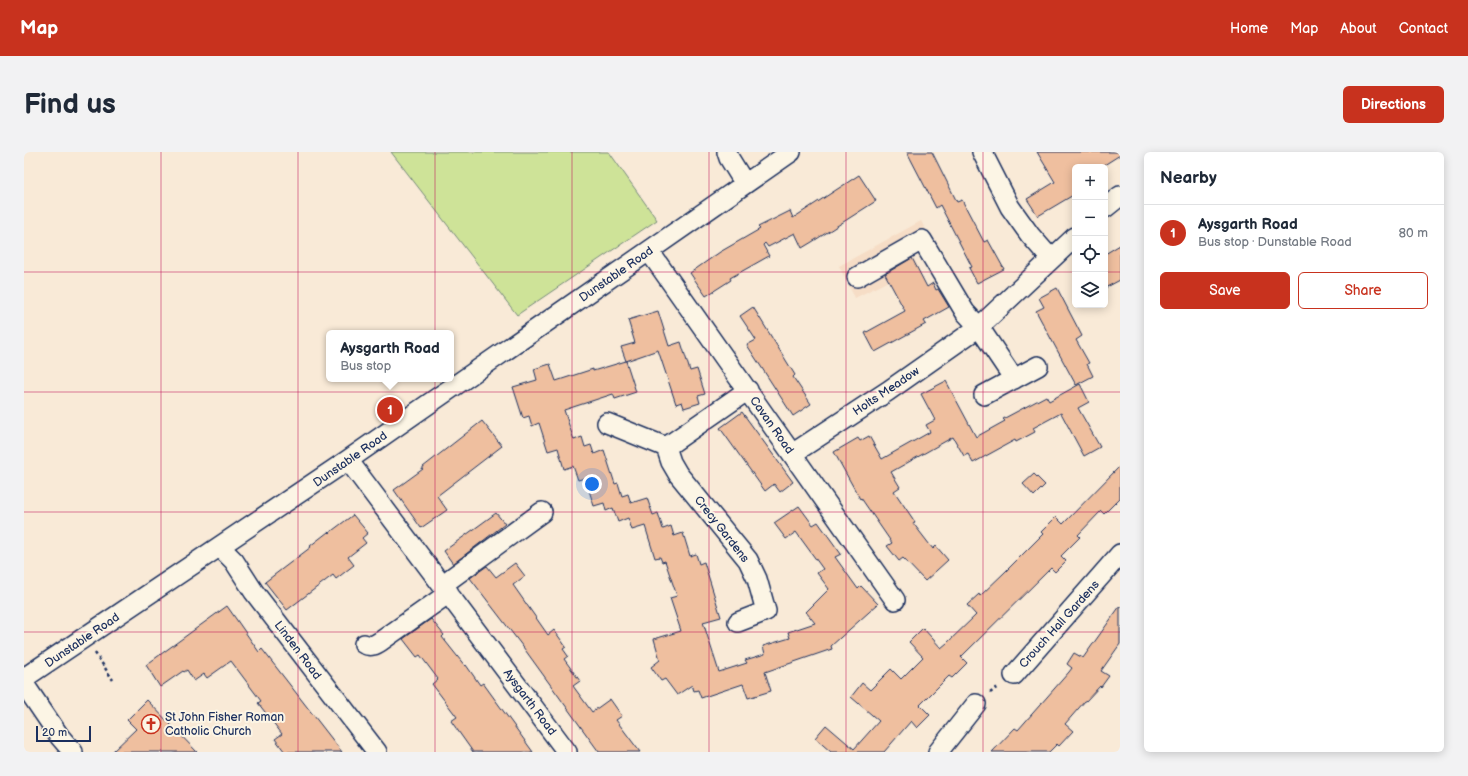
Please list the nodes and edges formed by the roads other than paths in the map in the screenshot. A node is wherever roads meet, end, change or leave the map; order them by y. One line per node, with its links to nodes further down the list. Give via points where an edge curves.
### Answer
1 (727, 152): 4 (street)
2 (791, 152): 4 (street, Dunstable Road)
3 (982, 152): 9 (street, via 1010,207)
4 (745, 184): 8 (street, Dunstable Road)
5 (1120, 196): 6 (street)
6 (1108, 206)
7 (1072, 239): 9 (street, Holts Meadow)
8 (649, 251): 14 (street, Cavan Road); 19 (street, Dunstable Road)
9 (1051, 259): 11 (street, Holts Meadow)
10 (857, 277): 11 (street, via 922,240 965,312)
11 (979, 327): 13 (street); 18 (street, Holts Meadow)
12 (1038, 366): 13 (street)
13 (1014, 379): 15 (street)
14 (748, 390): 17 (street); 18 (street, Cavan Road)
15 (984, 395)
16 (607, 423): 17 (street)
17 (666, 447): 25 (street, Crecy Gardens, via 678,474 748,560 757,579 766,611)
18 (792, 454): 24 (street, Cavan Road)
19 (348, 460): 21 (street, Dunstable Road); 23 (street, Aysgarth Road)
20 (542, 512): 23 (street)
21 (220, 548): 28 (street, Dunstable Road); 32 (street, Linden Road, via 234,561 254,592)
22 (1120, 554): 27 (street, Crouch Hall Gardens)
23 (446, 589): 26 (street, via 381,641 375,645); 33 (street, Aysgarth Road)
24 (895, 600)
25 (738, 622)
26 (364, 644)
27 (1014, 675)
28 (24, 678)
29 (24, 684): 31 (street)
30 (976, 704): 34 (street)
31 (73, 752)
32 (377, 752)
33 (567, 752)
34 (938, 752)

